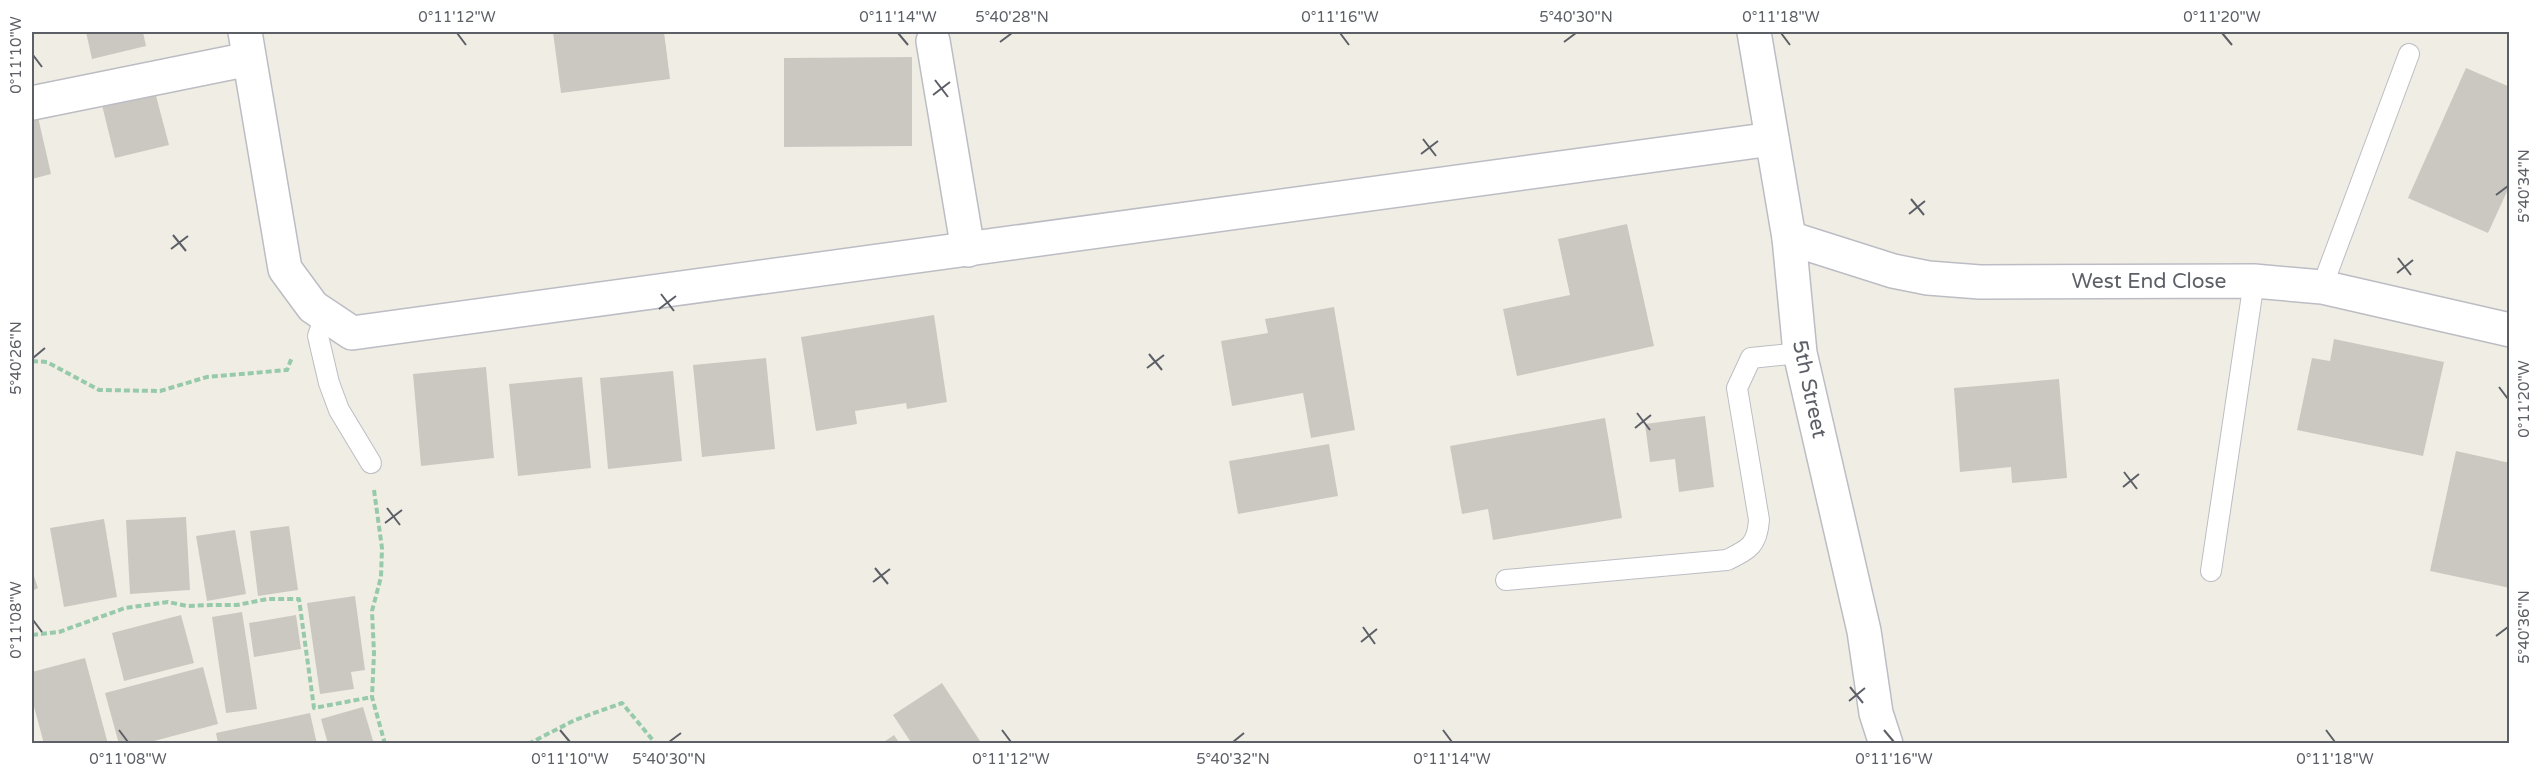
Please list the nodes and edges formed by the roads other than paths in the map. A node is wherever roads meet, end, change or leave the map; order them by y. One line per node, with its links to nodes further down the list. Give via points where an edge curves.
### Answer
1 (1754, 32): 6 (street, 5th Street)
2 (933, 41): 8 (street)
3 (247, 45): 5 (street); 11 (street, via 285,269)
4 (2409, 54): 10 (lane)
5 (32, 103)
6 (1772, 139): 7 (street, 5th Street); 8 (street)
7 (1789, 238): 9 (street, West End Close, via 1893,271 1929,278 1980,282); 13 (street, 5th Street)
8 (968, 250): 11 (street, via 352,333)
9 (2254, 281): 10 (street, West End Close); 15 (lane)
10 (2322, 287): 12 (street, West End Close)
11 (320, 312): 14 (lane, via 318,336 329,383 339,410)
12 (2510, 330)
13 (1800, 353): 16 (lane, via 1750,358 1737,388 1759,520 1757,539 1747,550 1727,560); 17 (street, 5th Street, via 1864,631 1876,713)
14 (371, 463)
15 (2211, 571)
16 (1506, 580)
17 (1886, 744)

